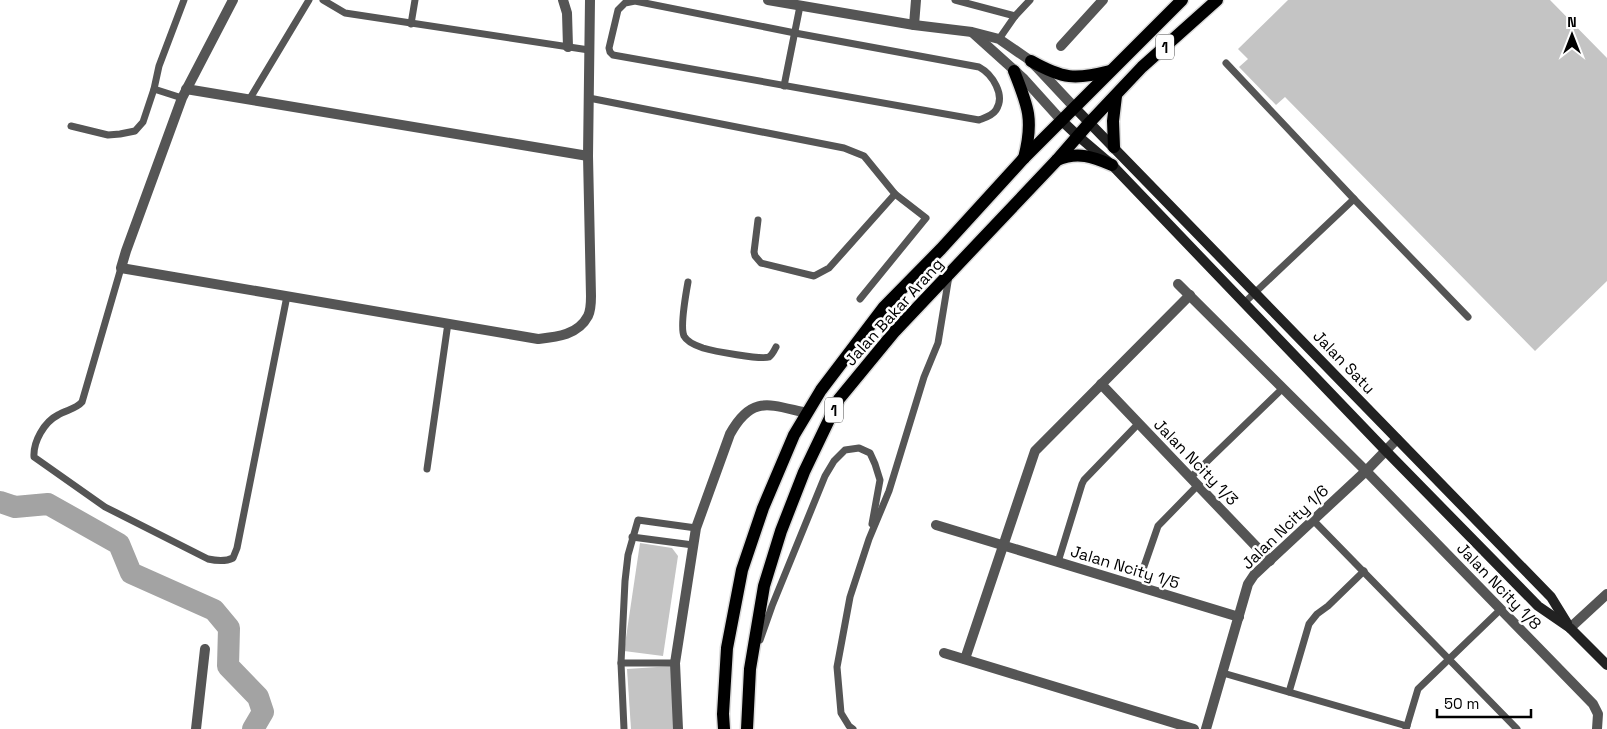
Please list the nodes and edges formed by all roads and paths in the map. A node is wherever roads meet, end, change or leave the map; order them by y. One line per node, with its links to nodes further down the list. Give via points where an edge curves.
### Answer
1 (184, 0): 30 (lane, via 159,66)
2 (233, 0): 31 (street)
3 (310, 0): 34 (lane)
4 (323, 0): 17 (lane, via 345,13)
5 (415, 0): 17 (lane)
6 (563, 0): 23 (street)
7 (590, 0): 24 (street)
8 (768, 0): 15 (street)
9 (916, 0): 18 (street)
10 (955, 0): 16 (lane)
11 (1030, 0): 16 (lane)
12 (1103, 0): 22 (street)
13 (1182, 0): 28 (main road, Jalan Bakar Arang / 1)
14 (1217, 0): 32 (main road, Jalan Bakar Arang / 1, via 1142,67)
15 (800, 6): 18 (street); 20 (lane)
16 (1015, 16): 21 (lane)
17 (411, 24): 23 (lane)
18 (914, 24): 19 (street)
19 (972, 32): 21 (street); 27 (street)
20 (795, 33): 29 (lane); 29 (lane, via 635,1 625,3 618,10 609,48 613,55); 29 (lane, via 979,67 996,86 999,99 996,111 979,120)
21 (999, 39): 25 (street)
22 (1061, 46)
23 (568, 47): 24 (lane)
24 (589, 50): 33 (street)
25 (1031, 61): 28 (main road, via 1068,77 1087,77); 35 (street)
26 (1226, 63): 46 (lane)
27 (1014, 70): 36 (street); 42 (main road, via 1029,115 1030,137)
28 (1110, 71): 35 (main road, Jalan Bakar Arang / 1)
29 (784, 86)
30 (154, 89): 31 (lane); 38 (lane, via 143,122 135,131 108,135)
31 (184, 94): 34 (street); 48 (street)
32 (1116, 96): 37 (main road, Jalan Bakar Arang / 1); 40 (main road)
33 (588, 98): 41 (street); 45 (lane, via 844,148 864,156)
34 (249, 100): 41 (street)
35 (1075, 108): 36 (main road, Jalan Bakar Arang / 1); 37 (main road, Jalan Satu)
36 (1062, 120): 39 (main road, Jalan Satu); 42 (main road, Jalan Bakar Arang / 1)
37 (1090, 122): 39 (main road, Jalan Bakar Arang / 1); 40 (main road, Jalan Satu)
38 (71, 126)
39 (1078, 136): 43 (main road, Jalan Bakar Arang / 1); 44 (main road, Jalan Satu)
40 (1114, 146): 52 (main road, Jalan Satu)
41 (588, 156): 58 (street, via 592,296 588,315 578,328 559,337 538,339)
42 (1024, 158): 62 (main road, Jalan Bakar Arang / 1, via 884,307)
43 (1057, 160): 44 (main road, via 1086,155); 49 (main road, Jalan Bakar Arang / 1)
44 (1112, 165): 56 (main road, Jalan Satu)
45 (895, 194): 47 (lane, via 829,268 814,276 761,263 754,252); 55 (lane, via 926,218)
46 (1354, 199): 52 (lane); 57 (lane)
47 (758, 220)
48 (121, 268): 53 (street); 53 (lane, via 82,402 55,416 46,426 36,440 34,458 105,507 216,561 233,558 237,548)
49 (949, 275): 73 (lane, via 938,343 924,377 889,491); 91 (main road, Jalan Bakar Arang / 1, via 895,331 839,399 804,472 781,531 764,586)
50 (688, 282): 59 (lane, via 684,337 704,348 758,358 768,357)
51 (1178, 284): 54 (street, Jalan Ncity 1/8)
52 (1255, 292): 56 (lane); 64 (main road, Jalan Satu)
53 (287, 296): 58 (street)
54 (1190, 296): 60 (street); 61 (street, Jalan Ncity 1/8)
55 (860, 299)
56 (1244, 303): 65 (main road, Jalan Satu)
57 (1468, 317)
58 (448, 323): 66 (lane)
59 (776, 348)
60 (1101, 384): 63 (street, Jalan Ncity 1/3); 75 (street, via 1034,451)
61 (1283, 388): 67 (street, Jalan Ncity 1/8); 68 (lane)
62 (807, 413): 71 (street, via 760,406 747,411 737,421); 98 (main road, Jalan Bakar Arang / 1, via 794,435 763,508 742,570 727,648)
63 (1139, 423): 68 (street, Jalan Ncity 1/3); 77 (lane, via 1084,480)
64 (1397, 439): 65 (street, Jalan Ncity 1/6); 83 (main road, Jalan Satu, via 1551,597)
65 (1385, 450): 67 (street, Jalan Ncity 1/6); 83 (main road, Jalan Satu, via 1538,606)
66 (427, 469)
67 (1366, 470): 69 (street, Jalan Ncity 1/6); 81 (street, Jalan Ncity 1/8)
68 (1194, 481): 76 (street, Jalan Ncity 1/3); 79 (lane, via 1158,526)
69 (1313, 520): 76 (street, Jalan Ncity 1/6); 78 (lane)
70 (936, 525): 75 (street, Jalan Ncity 1/5)
71 (696, 528): 72 (lane, via 638,520); 74 (street)
72 (632, 537): 74 (lane); 88 (lane, via 625,581)
73 (869, 539): 91 (lane, via 880,480 870,453 858,448 846,450 825,476); 100 (lane, via 850,598 837,667 841,713)
74 (693, 545): 89 (street)
75 (1003, 546): 77 (street, Jalan Ncity 1/5); 86 (street)
76 (1270, 561): 82 (street, Jalan Ncity 1/6, via 1248,584)
77 (1058, 562): 82 (street, Jalan Ncity 1/5)
78 (1364, 571): 87 (lane); 93 (lane, via 1309,624)
79 (1140, 575)
80 (1607, 594): 83 (street)
81 (1501, 609): 87 (lane); 104 (street, Jalan Ncity 1/8, via 1593,704 1598,714)
82 (1239, 616): 92 (street, Jalan Ncity 1/6)
83 (1570, 628): 90 (main road, Jalan Satu)
84 (205, 649): 95 (street)
85 (944, 653): 86 (street)
86 (965, 659): 101 (street)
87 (1449, 659): 94 (lane, via 1418,689); 103 (lane)
88 (621, 663): 89 (lane); 96 (lane)
89 (675, 663): 97 (street)
90 (1607, 665)
91 (750, 669): 99 (main road, Jalan Bakar Arang / 1)
92 (1222, 673): 93 (lane); 102 (street, Jalan Ncity 1/6)
93 (1289, 692): 94 (lane)
94 (1407, 727)
95 (196, 729)
96 (624, 729)
97 (678, 729)
98 (724, 729)
99 (747, 729)
100 (853, 729)
101 (1194, 729)
102 (1206, 729)
103 (1517, 729)
104 (1597, 729)

